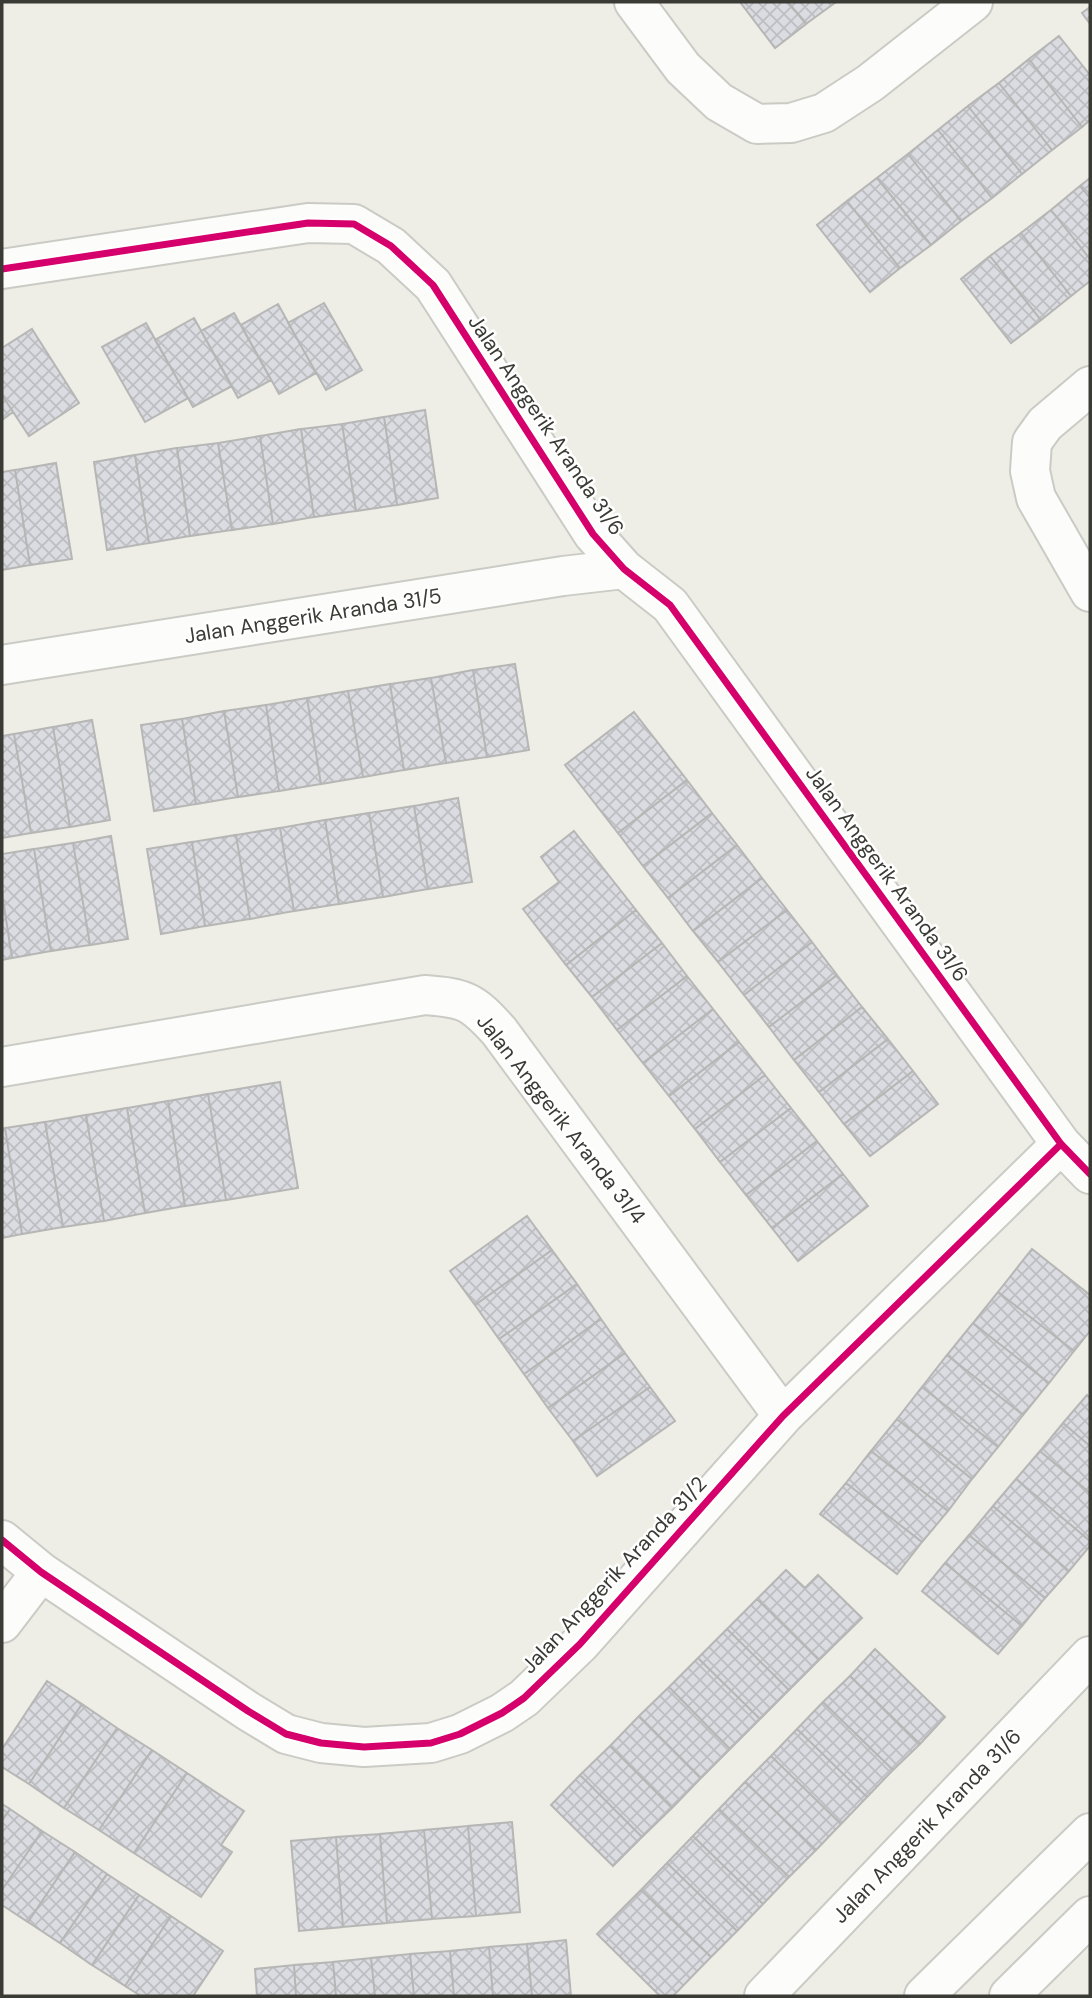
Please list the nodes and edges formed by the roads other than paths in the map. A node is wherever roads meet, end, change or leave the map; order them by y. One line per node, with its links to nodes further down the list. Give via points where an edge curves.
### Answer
1 (635, 2): 2 (street, via 683,68 719,102 757,124 791,123 824,113)
2 (973, 2)
3 (2, 269): 5 (street, Jalan Anggerik Aranda 31/6, via 308,223 354,224 391,246 433,285 593,534)
4 (1090, 386): 6 (street, via 1045,424 1032,442 1030,471 1036,498)
5 (624, 569): 7 (street, Jalan Anggerik Aranda 31/5); 9 (street, Jalan Anggerik Aranda 31/6, via 670,605)
6 (1090, 592)
7 (2, 665)
8 (2, 1067): 11 (street, Jalan Anggerik Aranda 31/4, via 425,995 456,997 481,1012 499,1031)
9 (1060, 1144): 10 (street, Jalan Anggerik Aranda 31/6); 11 (street, Jalan Anggerik Aranda 31/2)
10 (1090, 1174)
11 (783, 1416): 13 (street, Jalan Anggerik Aranda 31/2, via 580,1644 524,1698 479,1726 431,1743 363,1747 286,1734)
12 (2, 1541): 13 (street, Jalan Anggerik Aranda 31/2)
13 (41, 1572): 14 (street)
14 (2, 1623)
15 (1090, 1656): 18 (street, Jalan Anggerik Aranda 31/6)
16 (1090, 1832): 19 (street)
17 (1090, 1916): 20 (street)
18 (764, 1996)
19 (924, 1996)
20 (1009, 1996)

